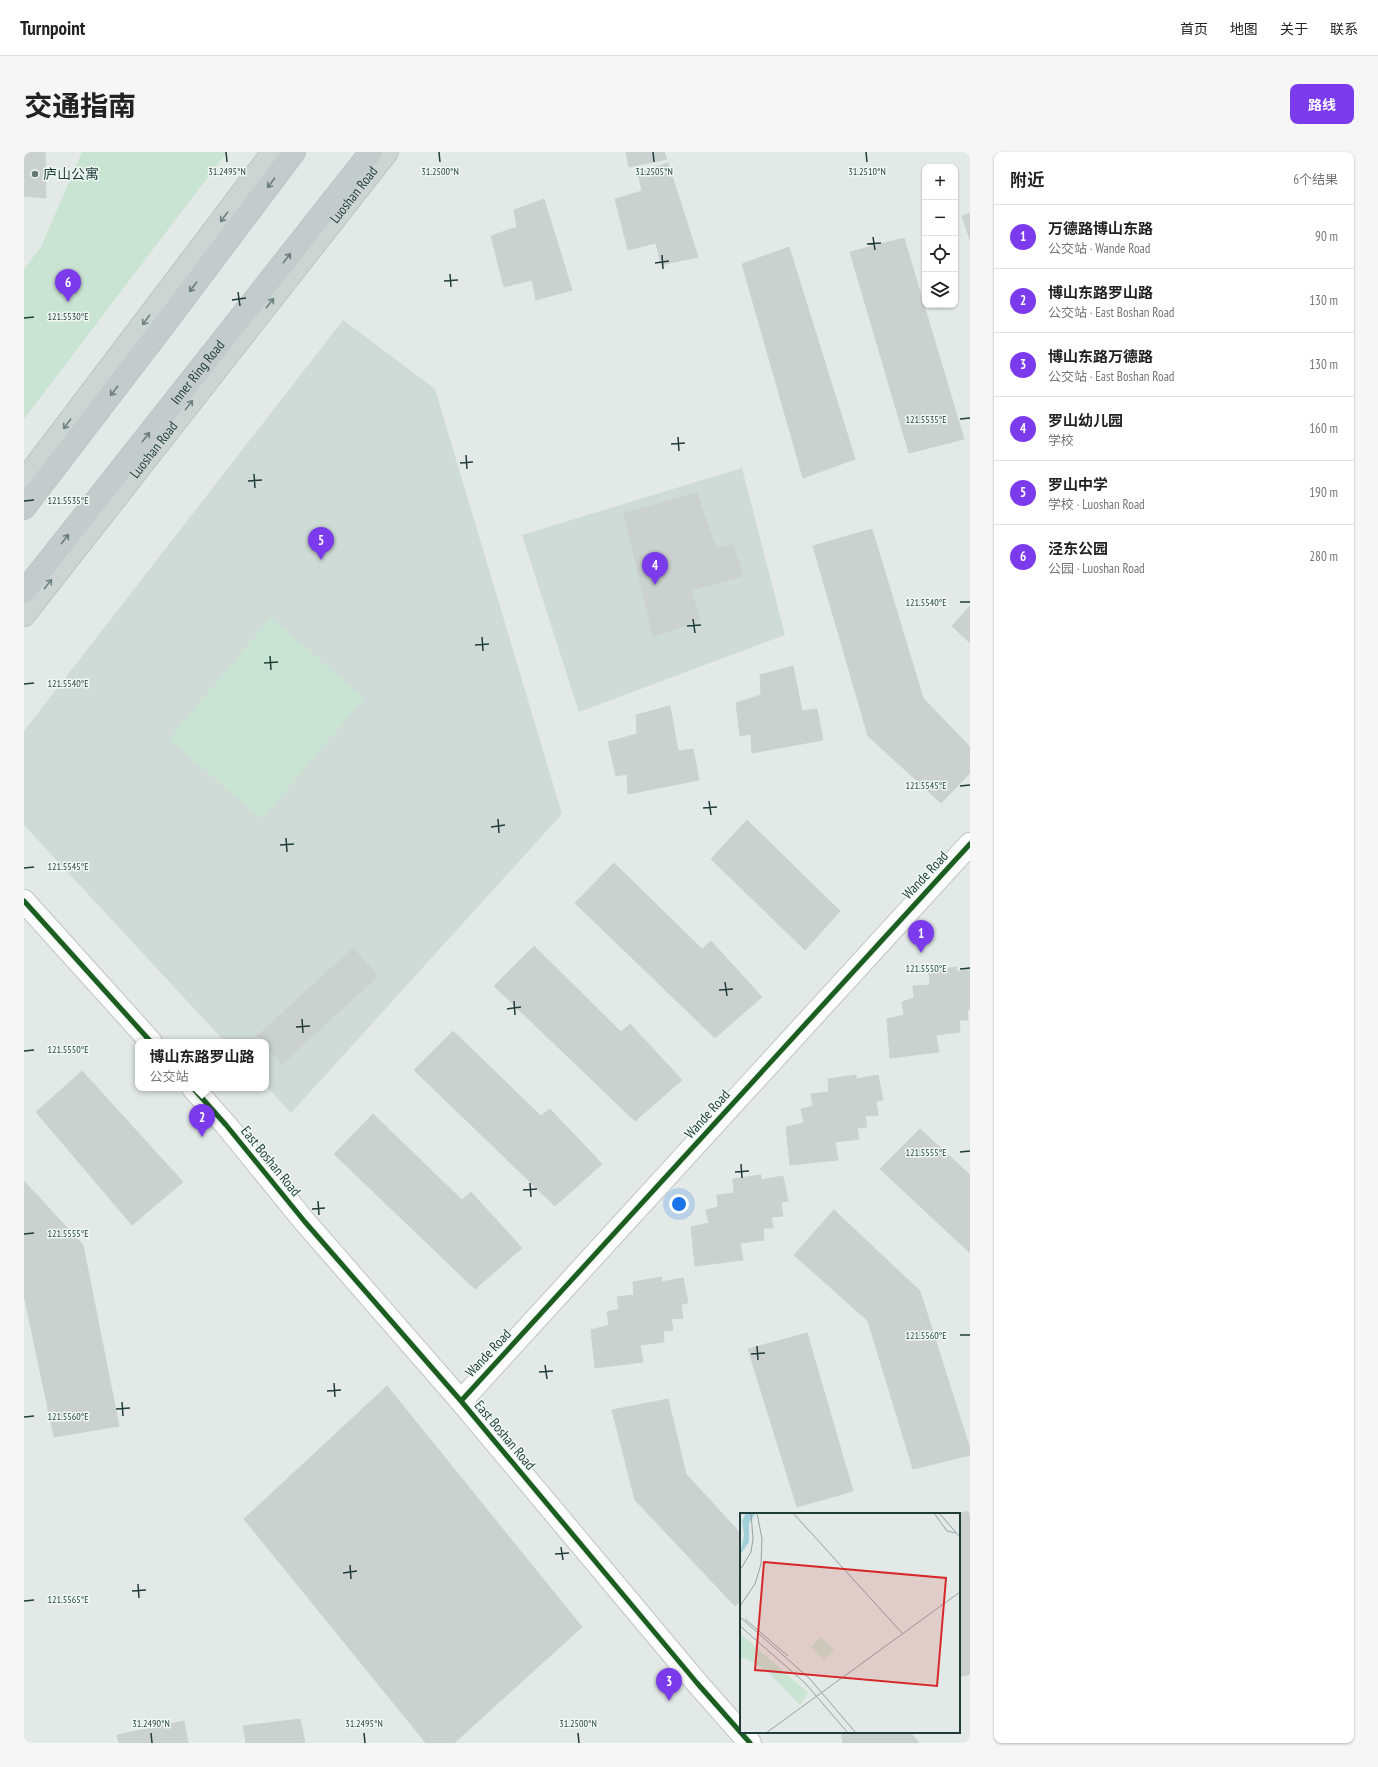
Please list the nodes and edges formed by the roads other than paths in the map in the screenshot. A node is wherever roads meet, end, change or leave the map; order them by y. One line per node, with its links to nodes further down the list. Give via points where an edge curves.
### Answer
1 (273, 152): 5 (main road, one-way to 5)
2 (294, 152): 6 (highway, one-way to 6)
3 (370, 152): 7 (highway, Inner Ring Road, one-way to 3)
4 (387, 152): 8 (main road, Luoshan Road, one-way to 4)
5 (24, 481)
6 (24, 508)
7 (24, 592)
8 (24, 615)
9 (970, 844): 13 (street, Wande Road)
10 (24, 901): 11 (street)
11 (148, 1039)
12 (196, 1091): 13 (street, East Boshan Road, via 305,1222)
13 (461, 1401): 14 (street, East Boshan Road)
14 (740, 1732)
15 (741, 1733): 16 (street, East Boshan Road)
16 (750, 1743)

